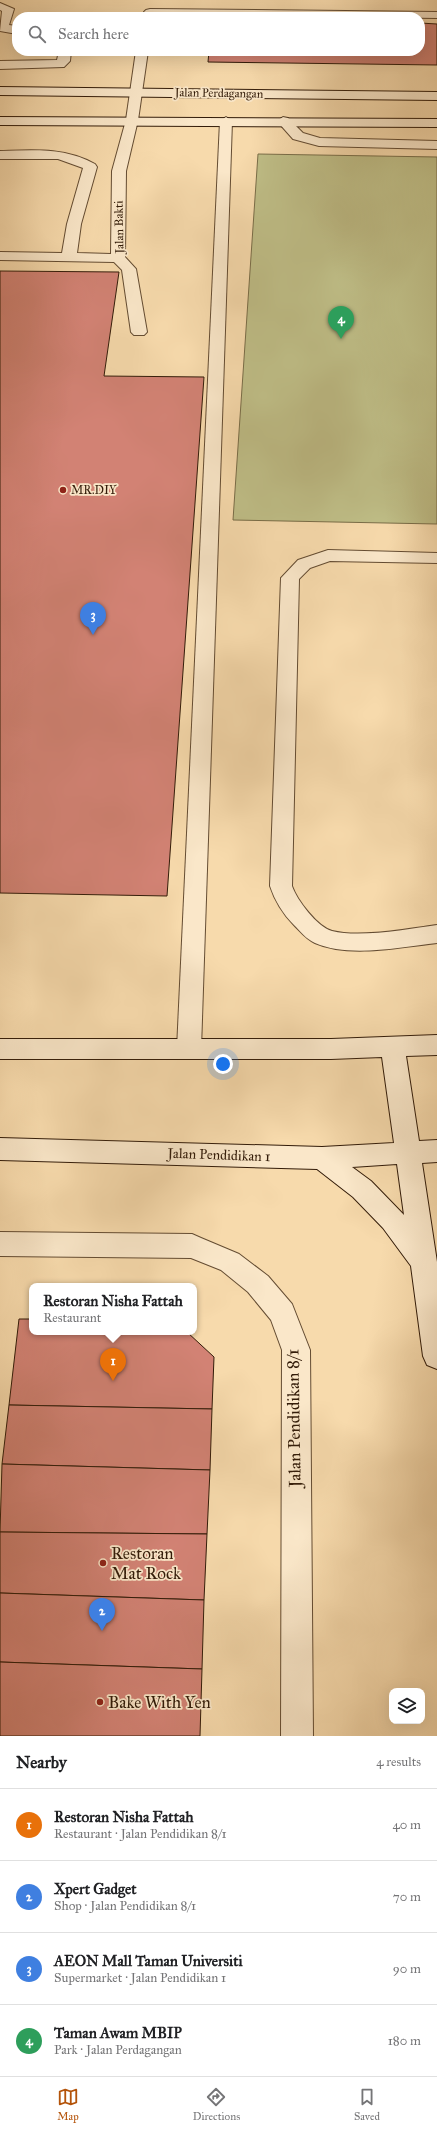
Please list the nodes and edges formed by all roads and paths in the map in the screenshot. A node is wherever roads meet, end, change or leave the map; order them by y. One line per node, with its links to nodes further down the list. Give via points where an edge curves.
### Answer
1 (151, 0): 3 (street)
2 (0, 6): 6 (street, via 8,9 2,28)
3 (149, 12)
4 (425, 15): 5 (street)
5 (437, 15)
6 (12, 29)
7 (65, 56): 9 (street, via 60,64)
8 (141, 56): 11 (street, Jalan Bakti)
9 (0, 65)
10 (0, 91): 11 (street, Jalan Perdagangan)
11 (135, 92): 12 (street, Jalan Perdagangan); 13 (street, Jalan Bakti)
12 (437, 96)
13 (132, 120): 14 (street, Jalan Perdagangan); 15 (street, Jalan Perdagangan); 22 (street, Jalan Bakti, via 119,171)
14 (0, 121)
15 (226, 121): 16 (street, Jalan Perdagangan); 29 (street)
16 (283, 121): 17 (street, Jalan Perdagangan); 18 (street, via 298,136 319,142)
17 (437, 123)
18 (437, 144)
19 (1, 158): 21 (street, via 65,155 90,167 74,224)
20 (0, 256): 21 (street)
21 (69, 257): 22 (street)
22 (118, 258): 23 (street, Jalan Bakti, via 130,269)
23 (139, 332)
24 (437, 558): 25 (street, via 328,555 304,564 290,578 281,886 285,900 295,912 324,937 349,941)
25 (437, 934)
26 (437, 1045): 27 (street)
27 (393, 1047): 29 (street); 32 (street)
28 (0, 1049): 29 (street)
29 (189, 1049)
30 (0, 1149): 33 (street, Jalan Pendidikan 1)
31 (437, 1151): 32 (street, Jalan Pendidikan 1)
32 (410, 1154): 33 (street, Jalan Pendidikan 1); 35 (street)
33 (322, 1158): 35 (street, via 362,1189 392,1220)
34 (0, 1244): 37 (street, Jalan Pendidikan 8/1, via 192,1246 230,1262 258,1284 282,1313 296,1350)
35 (424, 1262): 36 (street)
36 (437, 1356)
37 (297, 1736)

